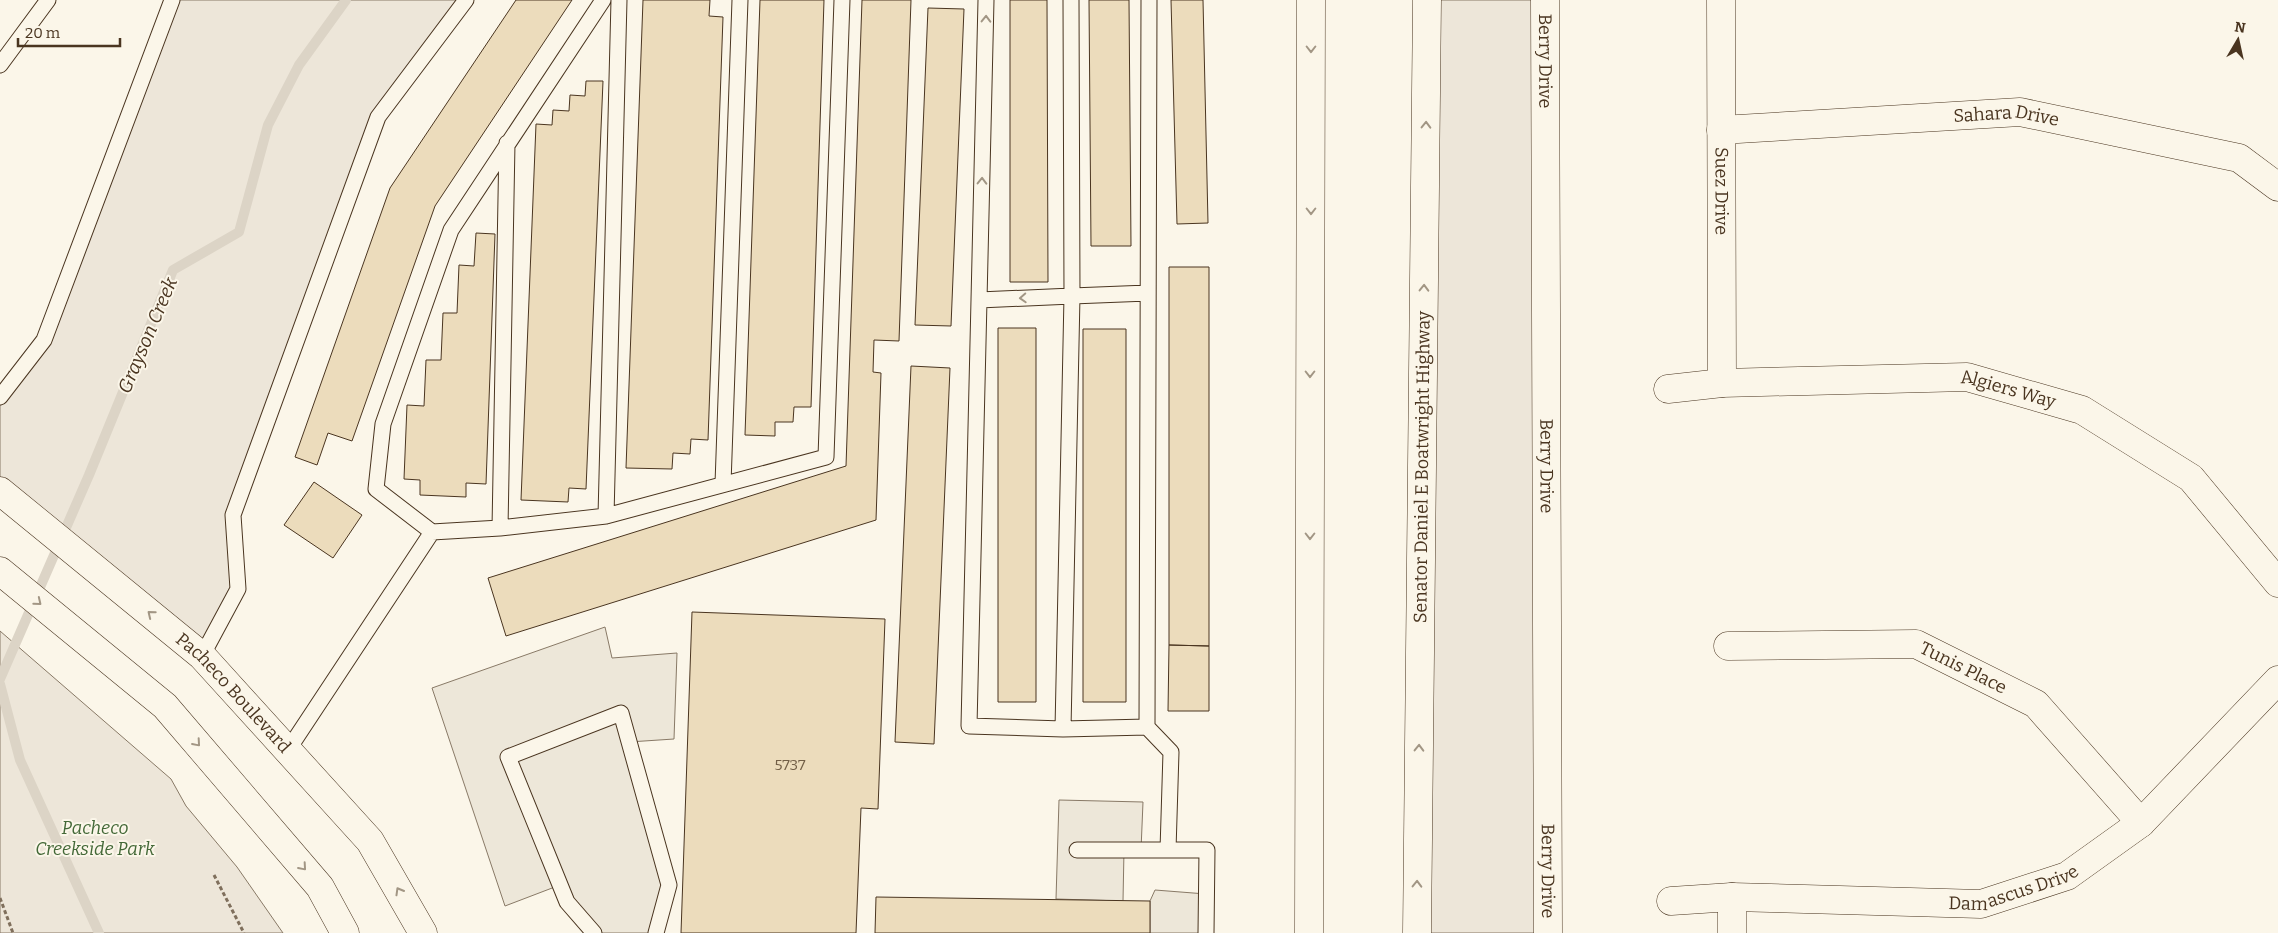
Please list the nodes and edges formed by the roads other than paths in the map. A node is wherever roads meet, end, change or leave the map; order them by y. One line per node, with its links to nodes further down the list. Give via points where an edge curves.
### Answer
1 (48, 0): 15 (lane)
2 (172, 0): 24 (lane, via 44,340)
3 (466, 0): 33 (lane, via 378,117 233,515 238,589)
4 (603, 0): 17 (lane)
5 (619, 0): 27 (lane)
6 (740, 0): 25 (lane)
7 (842, 0): 25 (lane, via 826,457)
8 (986, 0): 21 (lane, one-way to 8)
9 (1071, 0): 20 (lane)
10 (1149, 0): 19 (lane)
11 (1311, 0): 48 (main road, one-way to 48)
12 (1427, 0): 49 (main road, Senator Daniel E Boatwright Highway, one-way to 12)
13 (1545, 0): 50 (main road, Berry Drive)
14 (1721, 0): 16 (main road, Suez Drive)
15 (0, 65)
16 (1721, 130): 18 (main road, Sahara Drive, via 2020,112 2239,158); 22 (main road, Suez Drive)
17 (507, 142): 28 (lane); 29 (lane, via 451,230 383,424 376,489)
18 (2278, 187)
19 (1148, 293): 20 (lane); 35 (lane)
20 (1072, 296): 21 (lane, one-way to 21); 36 (lane)
21 (980, 300): 36 (lane, via 969,726)
22 (1722, 382): 23 (main road, Algiers Way); 31 (main road, Algiers Way, via 1967,377 2082,410 2190,478)
23 (1668, 389)
24 (0, 397)
25 (723, 484): 27 (lane)
26 (4, 494): 33 (main road, Pacheco Boulevard, one-way to 26)
27 (606, 516): 28 (lane)
28 (500, 528): 29 (lane)
29 (432, 532): 37 (lane)
30 (0, 570): 43 (main road, one-way to 43, via 165,706 320,887)
31 (2278, 584)
32 (1728, 646): 38 (main road, Tunis Place, via 1916,644 2036,704)
33 (202, 656): 37 (main road, Pacheco Boulevard)
34 (2278, 680): 38 (main road, Damascus Drive)
35 (1146, 728): 36 (lane); 40 (lane, via 1171,752)
36 (1063, 729)
37 (288, 750): 44 (main road, Pacheco Boulevard, one-way to 37, via 370,841)
38 (2141, 823): 41 (main road, Damascus Drive, via 2066,876 1981,904)
39 (1077, 850): 40 (lane)
40 (1168, 850): 47 (lane, via 1207,850)
41 (1732, 897): 42 (main road, Damascus Drive); 51 (main road)
42 (1672, 901)
43 (345, 933)
44 (423, 933)
45 (594, 933): 46 (lane, via 567,902 508,757 621,713 669,885)
46 (656, 933)
47 (1206, 933)
48 (1309, 933)
49 (1416, 933)
50 (1548, 933)
51 (1732, 933)

